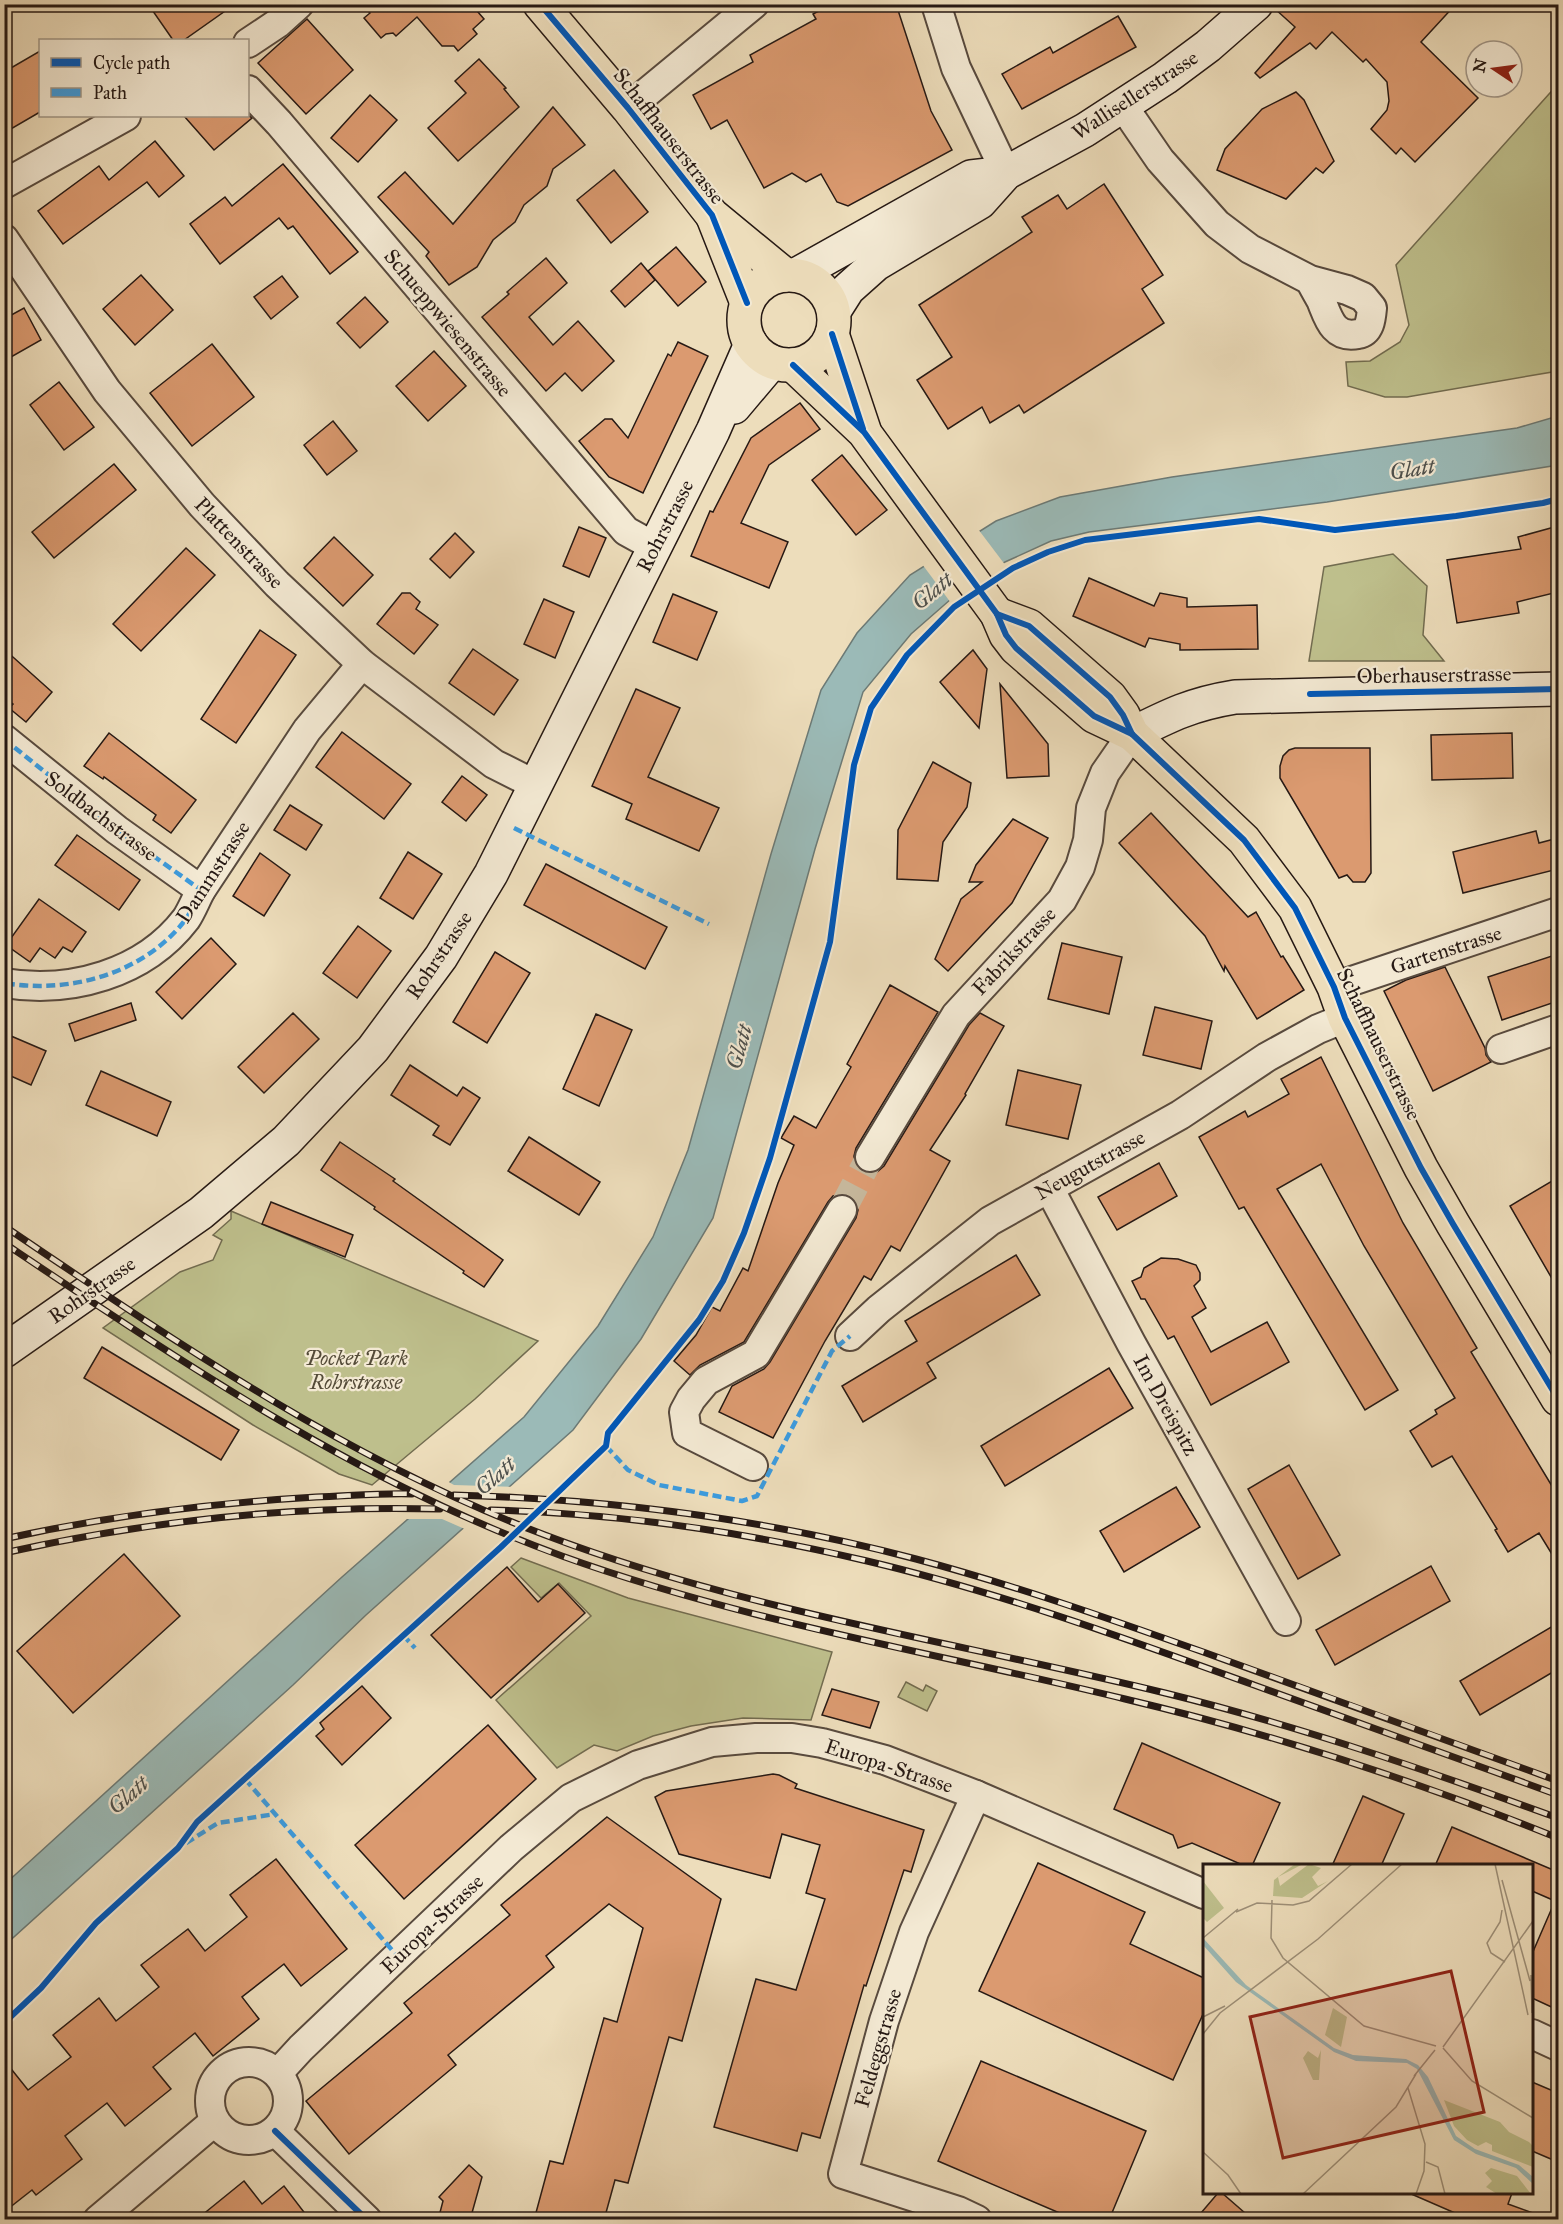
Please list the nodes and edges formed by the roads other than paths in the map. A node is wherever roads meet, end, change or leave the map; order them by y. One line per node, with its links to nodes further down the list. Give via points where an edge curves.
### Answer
1 (299, 4): 6 (street)
2 (540, 4): 9 (main road, Schaffhauserstrasse)
3 (754, 4): 9 (street)
4 (936, 4): 11 (street, via 956,68)
5 (1256, 4): 8 (main road, Wallisellerstrasse, via 1208,46)
6 (249, 42)
7 (249, 91): 21 (street, Schueppwiesenstrasse, via 626,531)
8 (1123, 106): 11 (main road, Wallisellerstrasse); 16 (street, via 1160,160 1217,224 1250,249)
9 (628, 108): 13 (main road, Schaffhauserstrasse)
10 (124, 117): 12 (street)
11 (1006, 173): 15 (main road, Wallisellerstrasse, via 971,177); 18 (main road, Wallisellerstrasse, via 980,202 876,264 848,289)
12 (4, 184)
13 (712, 215): 15 (main road, Schaffhauserstrasse); 17 (main road, Schaffhauserstrasse)
14 (4, 239): 22 (street, Plattenstrasse, via 107,391 201,505)
15 (790, 275): 17 (main road, via 773,277 762,284); 18 (main road, Schaffhauserstrasse, via 807,278 825,291)
16 (1310, 280)
17 (747, 303): 19 (main road, Schaffhauserstrasse, via 745,331)
18 (833, 323): 19 (main road, via 826,346 806,362); 20 (main road, Schaffhauserstrasse)
19 (772, 357): 20 (main road, Schaffhauserstrasse); 21 (main road, Rohrstrasse, via 713,431)
20 (864, 432): 24 (main road, Schaffhauserstrasse, via 994,610 1011,642 1094,716)
21 (655, 547): 26 (main road, Rohrstrasse)
22 (362, 664): 26 (street, Plattenstrasse, via 494,764); 27 (street, Dammstrasse, via 307,730)
23 (1558, 689): 24 (main road, Oberhauserstrasse, via 1234,697 1177,711)
24 (1132, 734): 30 (main road, Schaffhauserstrasse, via 1244,840 1295,908); 34 (street, Fabrikstrasse, via 1105,773 1091,808 1080,867 1062,900 956,1015)
25 (4, 739): 27 (street, Soldbachstrasse, via 117,830)
26 (536, 785): 38 (main road, Rohrstrasse, via 491,874 441,957 373,1049 286,1141 201,1213)
27 (201, 890): 29 (street, Dammstrasse, via 180,925 148,954 111,973 74,984 30,987)
28 (1558, 912): 30 (street, Gartenstrasse)
29 (4, 982)
30 (1334, 987): 31 (main road, Schaffhauserstrasse)
31 (1346, 1018): 35 (street, Neugutstrasse, via 1267,1058 1180,1115); 39 (main road, Schaffhauserstrasse, via 1437,1196)
32 (1558, 1029): 33 (street)
33 (1501, 1049)
34 (870, 1158)
35 (1049, 1188): 37 (street, Neugutstrasse, via 990,1221); 41 (street, Im Dreispitz)
36 (842, 1209): 40 (street, via 756,1354 706,1381 684,1412 687,1433)
37 (850, 1336)
38 (4, 1351)
39 (1558, 1399)
40 (753, 1466)
41 (1286, 1621)
42 (976, 1795): 43 (street, Europa-Strasse); 46 (street, Europa-Strasse, via 885,1760 792,1738 712,1742 638,1765 571,1798 511,1848); 51 (street, Feldeggstrasse, via 914,1932 884,2021 843,2174)
43 (1203, 1894)
44 (1533, 2034): 45 (street)
45 (1558, 2046)
46 (278, 2073): 47 (street, via 268,2066 243,2061 220,2073 210,2096); 48 (street, via 288,2096 283,2121)
47 (215, 2121): 48 (street, via 222,2130 243,2140 265,2137); 49 (street)
48 (275, 2131): 50 (street)
49 (98, 2220)
50 (367, 2220)
51 (977, 2220)

